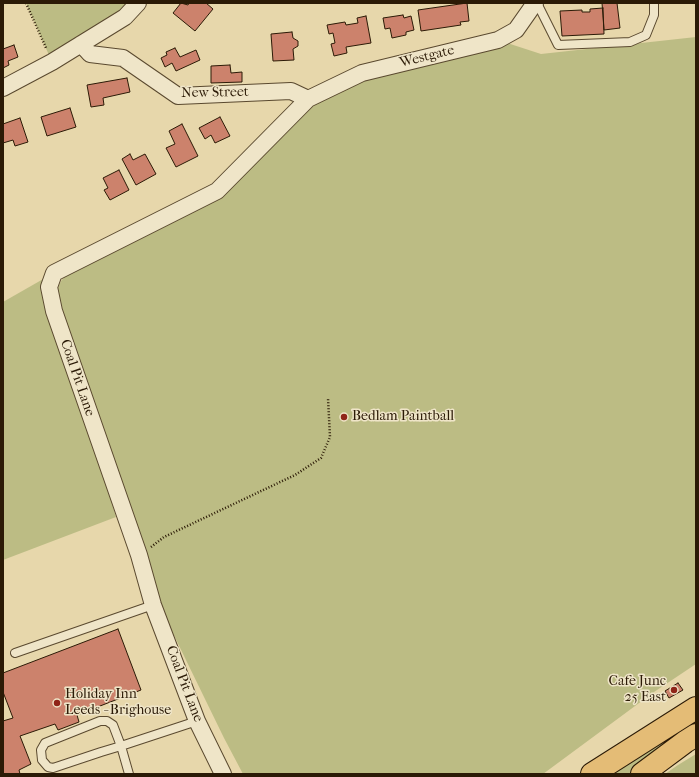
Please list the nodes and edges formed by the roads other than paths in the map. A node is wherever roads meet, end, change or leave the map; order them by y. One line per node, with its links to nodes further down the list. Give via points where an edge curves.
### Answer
1 (138, 3): 4 (street, via 125,17)
2 (536, 3): 3 (lane, via 558,45 630,42 646,35 654,15); 6 (street, Westgate, via 516,30 498,40 362,73)
3 (654, 3)
4 (81, 44): 5 (street); 6 (street, New Street, via 90,54 122,58 178,96 291,92)
5 (3, 88)
6 (308, 99): 7 (street, Coal Pit Lane, via 216,192 54,273 48,287 54,311 139,555)
7 (153, 606): 8 (lane); 10 (street, Coal Pit Lane)
8 (15, 653)
9 (696, 708): 15 (main road)
10 (198, 721): 12 (lane); 14 (street, Coal Pit Lane)
11 (696, 736): 16 (main road)
12 (122, 746): 12 (lane, via 53,768 48,767 42,760 41,750 45,743 100,721 107,721 113,725); 13 (lane)
13 (129, 774)
14 (223, 774)
15 (592, 774)
16 (642, 774)

